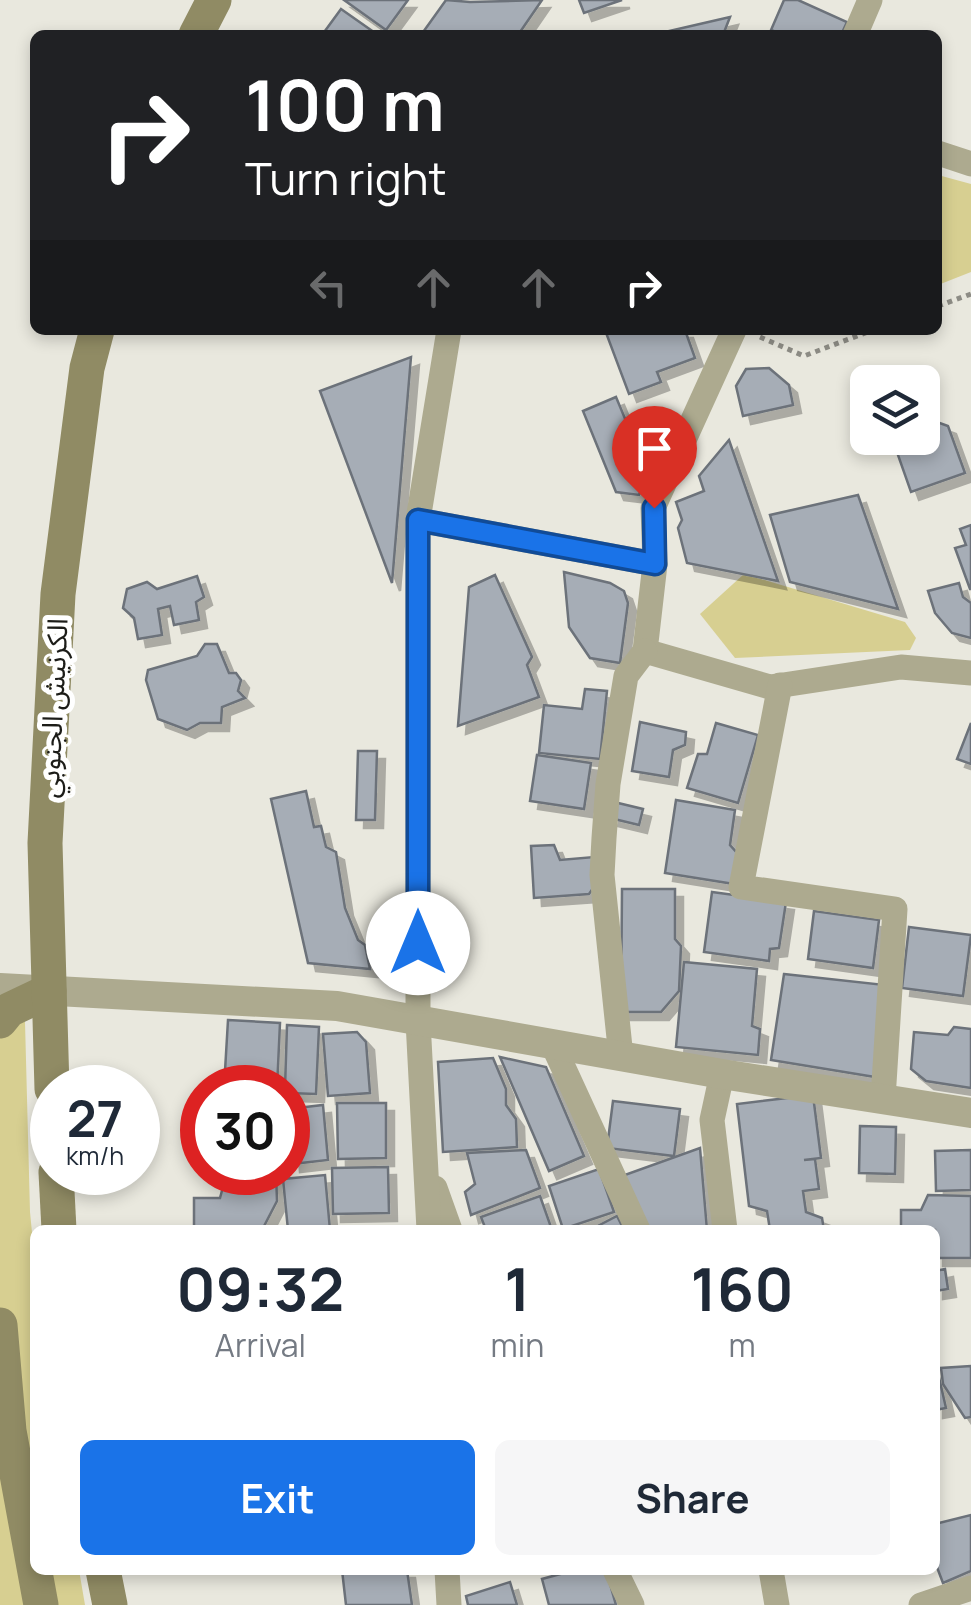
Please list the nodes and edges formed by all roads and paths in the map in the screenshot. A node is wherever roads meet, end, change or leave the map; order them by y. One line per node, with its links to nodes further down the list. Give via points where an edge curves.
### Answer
1 (214, 0): 3 (main road)
2 (870, 0): 4 (street)
3 (199, 30)
4 (858, 30)
5 (942, 155): 6 (street)
6 (971, 164)
7 (971, 294): 8 (path)
8 (942, 305)
9 (96, 335): 20 (main road, الكرنيش الجنوبي, via 58,594 45,843)
10 (447, 335): 14 (street)
11 (745, 335): 15 (street, via 654,508)
12 (751, 335): 13 (path, via 804,356)
13 (860, 335)
14 (418, 520): 15 (street); 22 (street)
15 (655, 564): 16 (street)
16 (645, 651): 18 (street); 24 (street, via 626,676 604,838)
17 (971, 673): 18 (street, via 901,666)
18 (780, 685): 27 (street, via 740,886 896,909)
19 (0, 988): 20 (street)
20 (49, 991): 21 (main road); 22 (street, via 337,1006); 25 (main road, الكرنيش الجنوبي)
21 (0, 1021)
22 (418, 1021): 23 (street); 29 (street)
23 (553, 1045): 24 (street); 34 (street)
24 (621, 1057): 26 (street)
25 (51, 1065)
26 (722, 1074): 27 (street); 35 (street, via 712,1120)
27 (883, 1099): 28 (street)
28 (971, 1113)
29 (425, 1162): 32 (street); 33 (street)
30 (57, 1195): 31 (main road)
31 (59, 1225)
32 (428, 1225)
33 (448, 1225)
34 (636, 1225)
35 (724, 1225)
36 (0, 1325): 37 (main road, via 9,1431)
37 (30, 1545)
38 (35, 1575): 44 (main road)
39 (105, 1575): 45 (main road)
40 (447, 1575): 46 (street)
41 (617, 1575): 47 (street)
42 (771, 1575): 48 (street)
43 (971, 1588): 49 (street)
44 (41, 1605)
45 (110, 1605)
46 (449, 1605)
47 (632, 1605)
48 (777, 1605)
49 (921, 1605)

